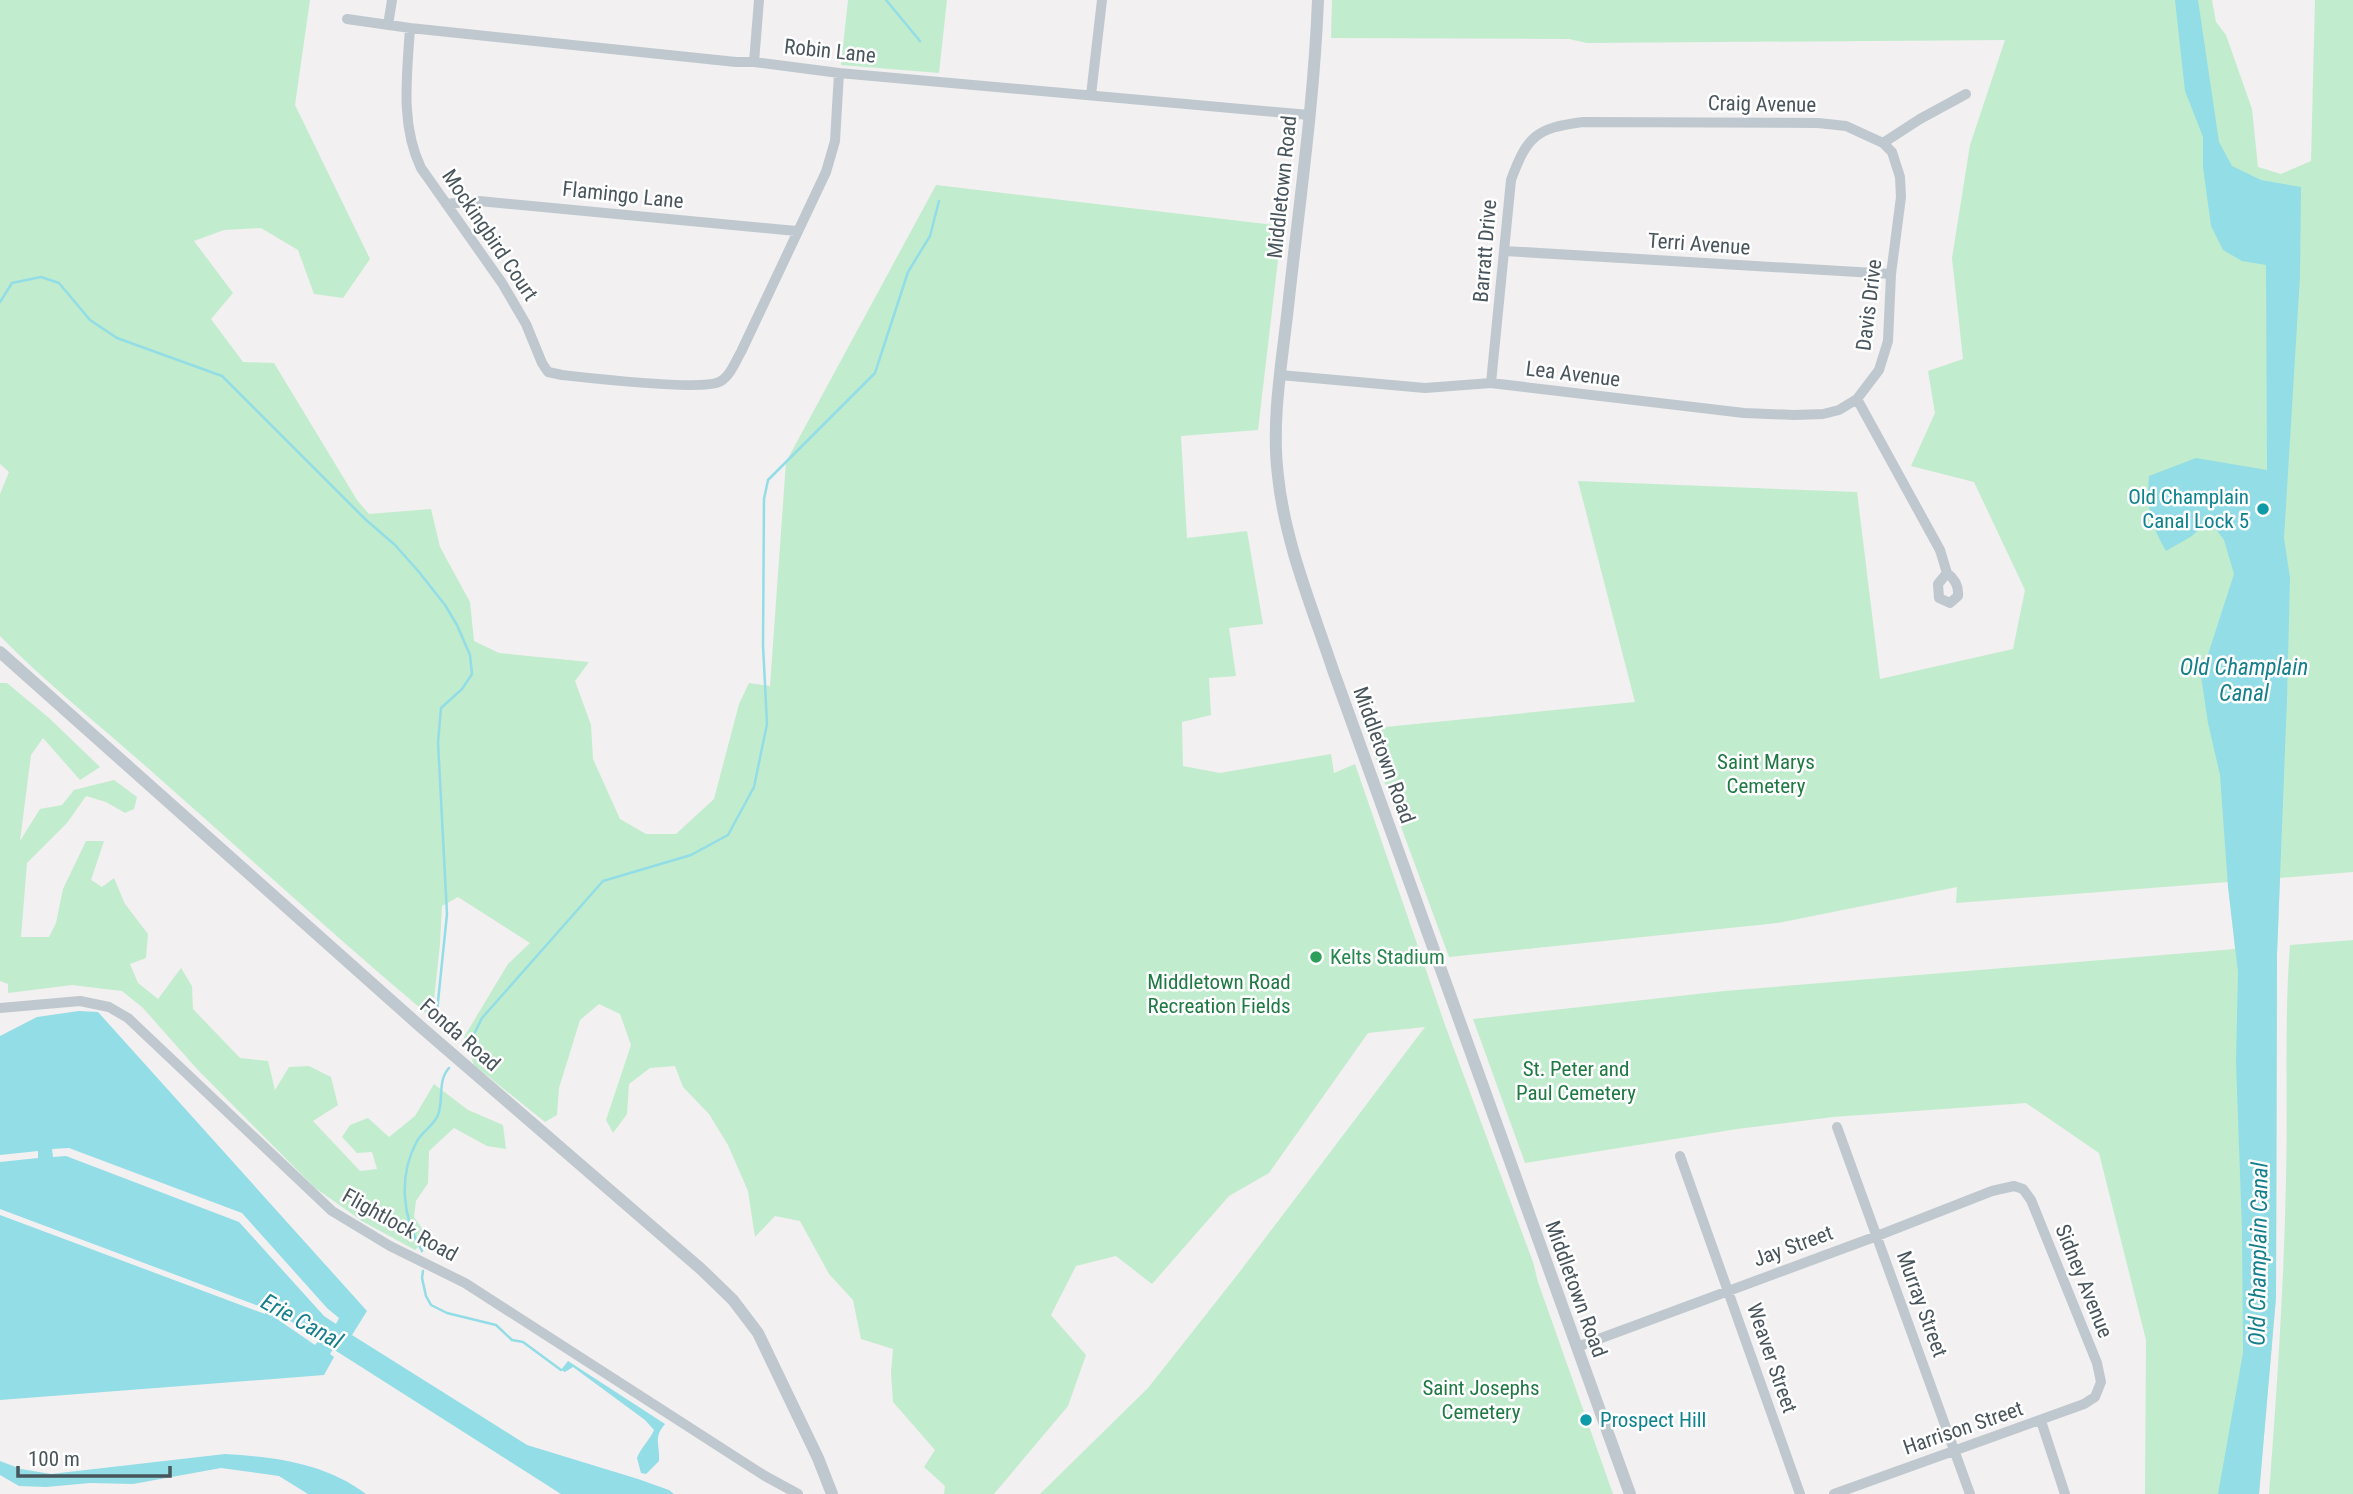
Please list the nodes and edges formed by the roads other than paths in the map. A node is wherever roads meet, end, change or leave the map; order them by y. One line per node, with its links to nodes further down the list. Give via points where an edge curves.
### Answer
1 (392, 0): 6 (street)
2 (759, 0): 8 (street)
3 (1102, 0): 11 (street)
4 (1318, 0): 12 (street, Middletown Road)
5 (347, 19): 6 (street, Robin Lane)
6 (388, 25): 7 (street, Robin Lane)
7 (410, 28): 8 (street, Robin Lane); 15 (street, Mockingbird Court, via 406,112 413,151)
8 (754, 62): 9 (street, Robin Lane)
9 (839, 73): 11 (street, Robin Lane); 16 (street, Mockingbird Court, via 832,155)
10 (1966, 94): 14 (street)
11 (1091, 95): 12 (street, Robin Lane)
12 (1309, 115): 19 (street, Middletown Road)
13 (1541, 132): 14 (street, Craig Avenue, via 1583,122 1818,123 1846,126); 17 (street, Barratt Drive, via 1522,151 1511,180)
14 (1883, 143): 18 (street, Davis Drive, via 1892,152 1901,187)
15 (446, 204): 16 (street, Flamingo Lane, via 479,201); 16 (street, Mockingbird Court, via 502,283 548,372 679,385 723,380 741,352)
16 (796, 231)
17 (1505, 251): 18 (street, Terri Avenue); 20 (street, Barratt Drive)
18 (1891, 274): 21 (street, Davis Drive, via 1888,341 1879,370)
19 (1280, 375): 20 (street, Lea Avenue, via 1425,388); 30 (street, Middletown Road, via 1278,478 1300,575)
20 (1491, 383): 21 (street, Lea Avenue, via 1769,414 1823,414)
21 (1857, 399): 22 (street, via 1940,550)
22 (1947, 573)
23 (0, 652): 35 (street, Fonda Road, via 733,1300 758,1333)
24 (0, 1008): 34 (street, Flightlock Road, via 72,1001 109,1007 128,1018 332,1211 465,1283)
25 (1838, 1127): 28 (street, Murray Street)
26 (1680, 1156): 29 (street, Weaver Street)
27 (2023, 1189): 28 (street, Jay Street, via 2014,1186 1992,1191); 31 (street, Sidney Avenue, via 2097,1363)
28 (1878, 1236): 29 (street, Jay Street); 33 (street, Murray Street)
29 (1728, 1291): 30 (street, Jay Street); 37 (street, Weaver Street)
30 (1577, 1347): 36 (street, Middletown Road)
31 (2098, 1389): 32 (street, Harrison Street, via 2084,1404)
32 (2041, 1421): 33 (street, Harrison Street); 40 (street)
33 (1954, 1450): 38 (street, Harrison Street); 39 (street, Murray Street)
34 (798, 1494)
35 (832, 1494)
36 (1630, 1494)
37 (1800, 1494)
38 (1834, 1494)
39 (1970, 1494)
40 (2065, 1494)

